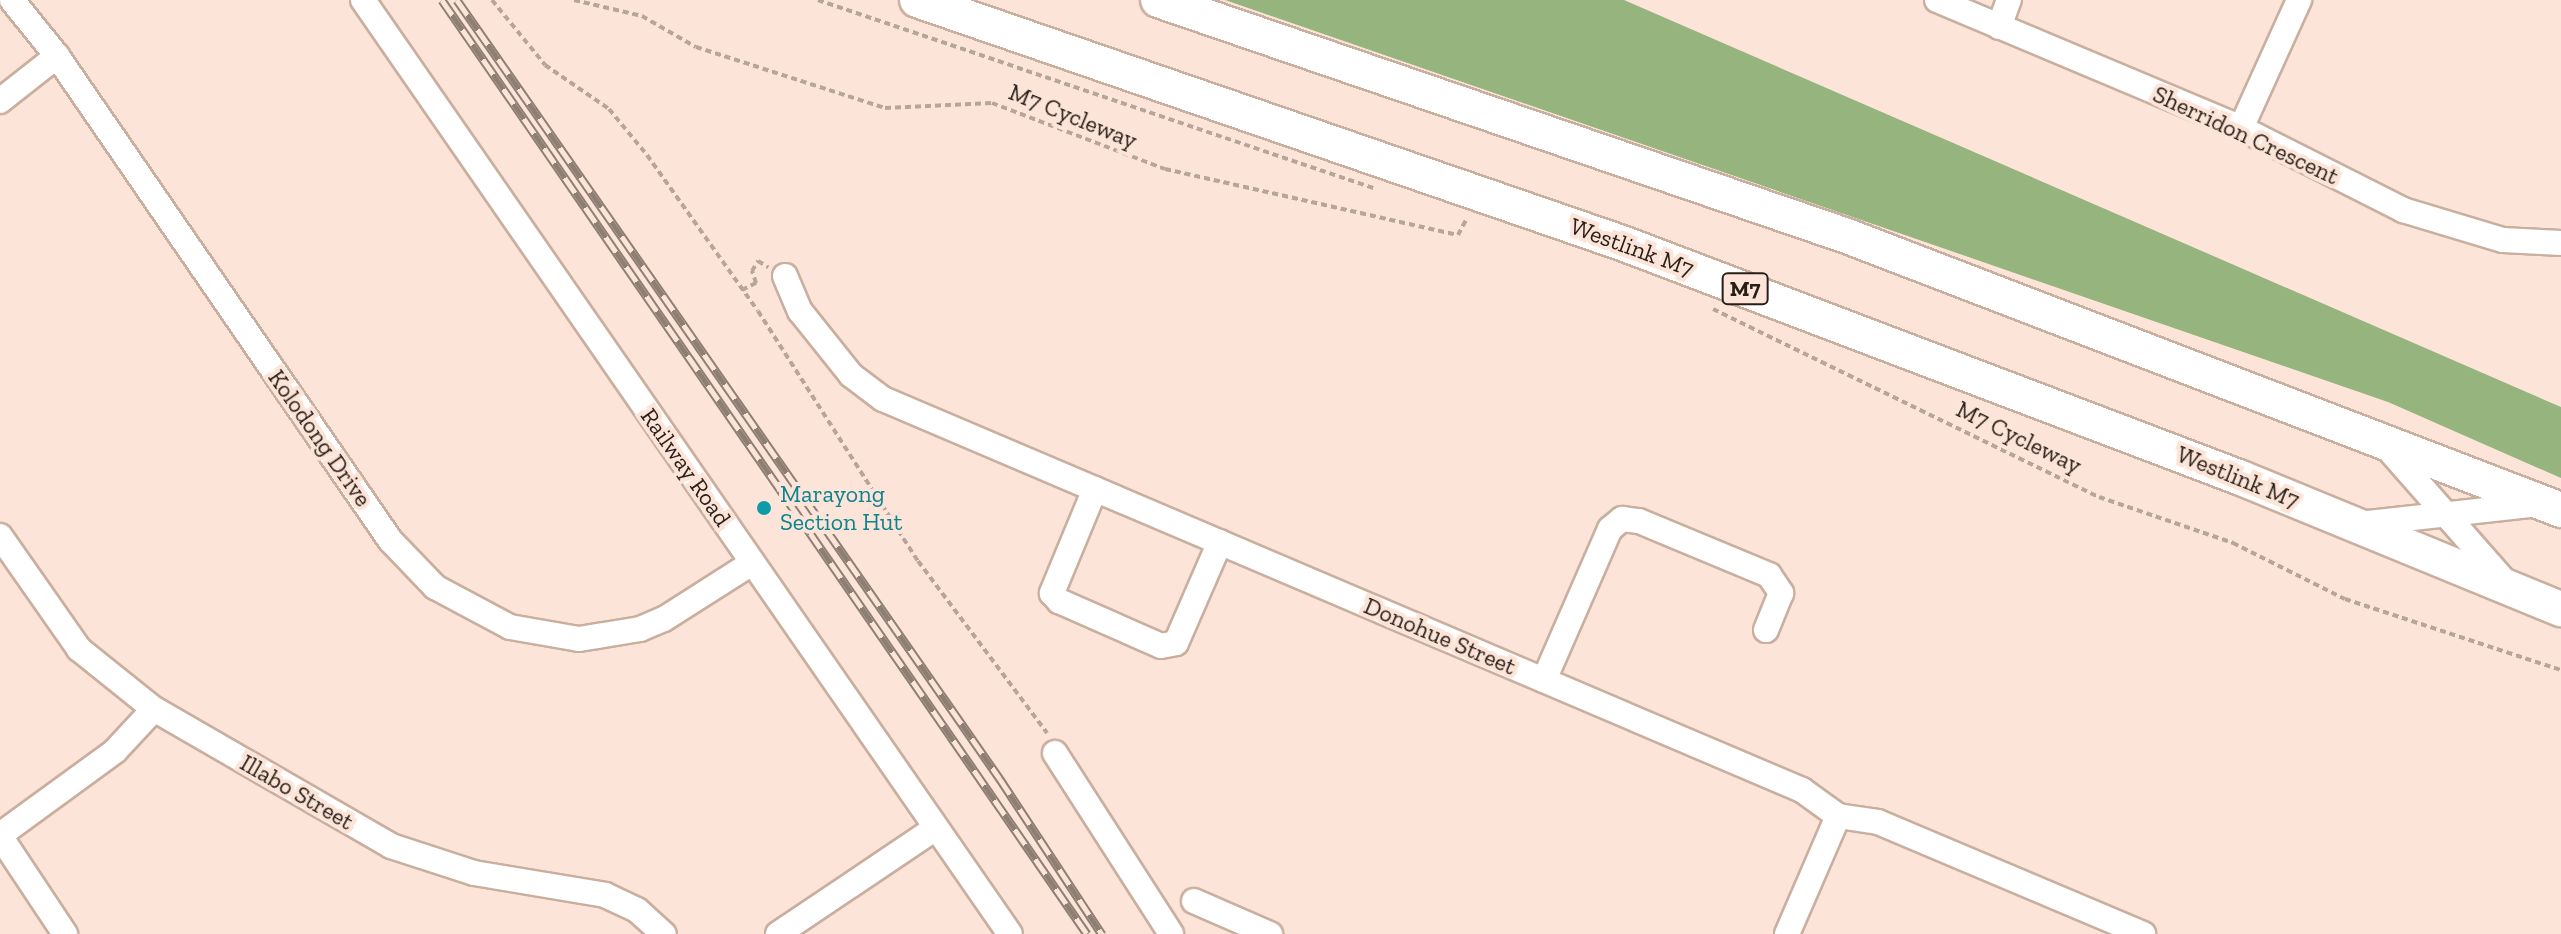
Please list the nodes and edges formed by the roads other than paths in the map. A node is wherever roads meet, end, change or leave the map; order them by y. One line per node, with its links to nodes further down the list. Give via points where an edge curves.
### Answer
1 (12, 0): 9 (street, Kolodong Drive)
2 (363, 0): 21 (street, Railway Road)
3 (917, 0): 18 (highway, Westlink M7 / M7, via 1622,243)
4 (1158, 0): 14 (highway, via 1847,236)
5 (1937, 0): 8 (street, Sherridon Crescent)
6 (2009, 0): 8 (street)
7 (2299, 0): 11 (street)
8 (1999, 27): 11 (street, Sherridon Crescent)
9 (57, 56): 10 (street); 21 (street, Kolodong Drive, via 390,540 435,587 510,627 579,639 640,629 664,619)
10 (0, 101)
11 (2241, 128): 12 (street, Sherridon Crescent, via 2403,210 2459,231)
12 (2561, 243)
13 (785, 276): 15 (street, Donohue Street, via 800,311 851,375 883,399)
14 (2379, 439): 16 (highway); 17 (street)
15 (1095, 489): 20 (street, Donohue Street); 20 (street, via 1052,593 1059,601 1161,646 1176,643)
16 (2554, 507): 17 (street)
17 (2446, 515): 18 (street); 22 (street)
18 (2356, 525): 22 (highway, Westlink M7 / M7)
19 (0, 536): 26 (street, Illabo Street, via 79,649)
20 (1220, 542): 25 (street, Donohue Street)
21 (752, 563): 29 (street, Railway Road)
22 (2510, 588): 23 (highway, Westlink M7 / M7)
23 (2561, 609)
24 (1766, 630): 25 (street, via 1781,593 1769,575 1639,521 1622,519 1610,529)
25 (1544, 680): 28 (street, Donohue Street, via 1802,790)
26 (154, 709): 30 (street, via 115,751); 33 (street, Illabo Street, via 391,846 474,873 605,895 637,910)
27 (1055, 753): 36 (street)
28 (1838, 816): 38 (street); 39 (street, Donohue Street, via 1878,822)
29 (936, 828): 34 (street); 35 (street, Railway Road)
30 (0, 835): 32 (street)
31 (1194, 901): 37 (street)
32 (65, 934)
33 (664, 934)
34 (778, 934)
35 (1010, 934)
36 (1171, 934)
37 (1270, 934)
38 (1787, 934)
39 (2143, 934)

